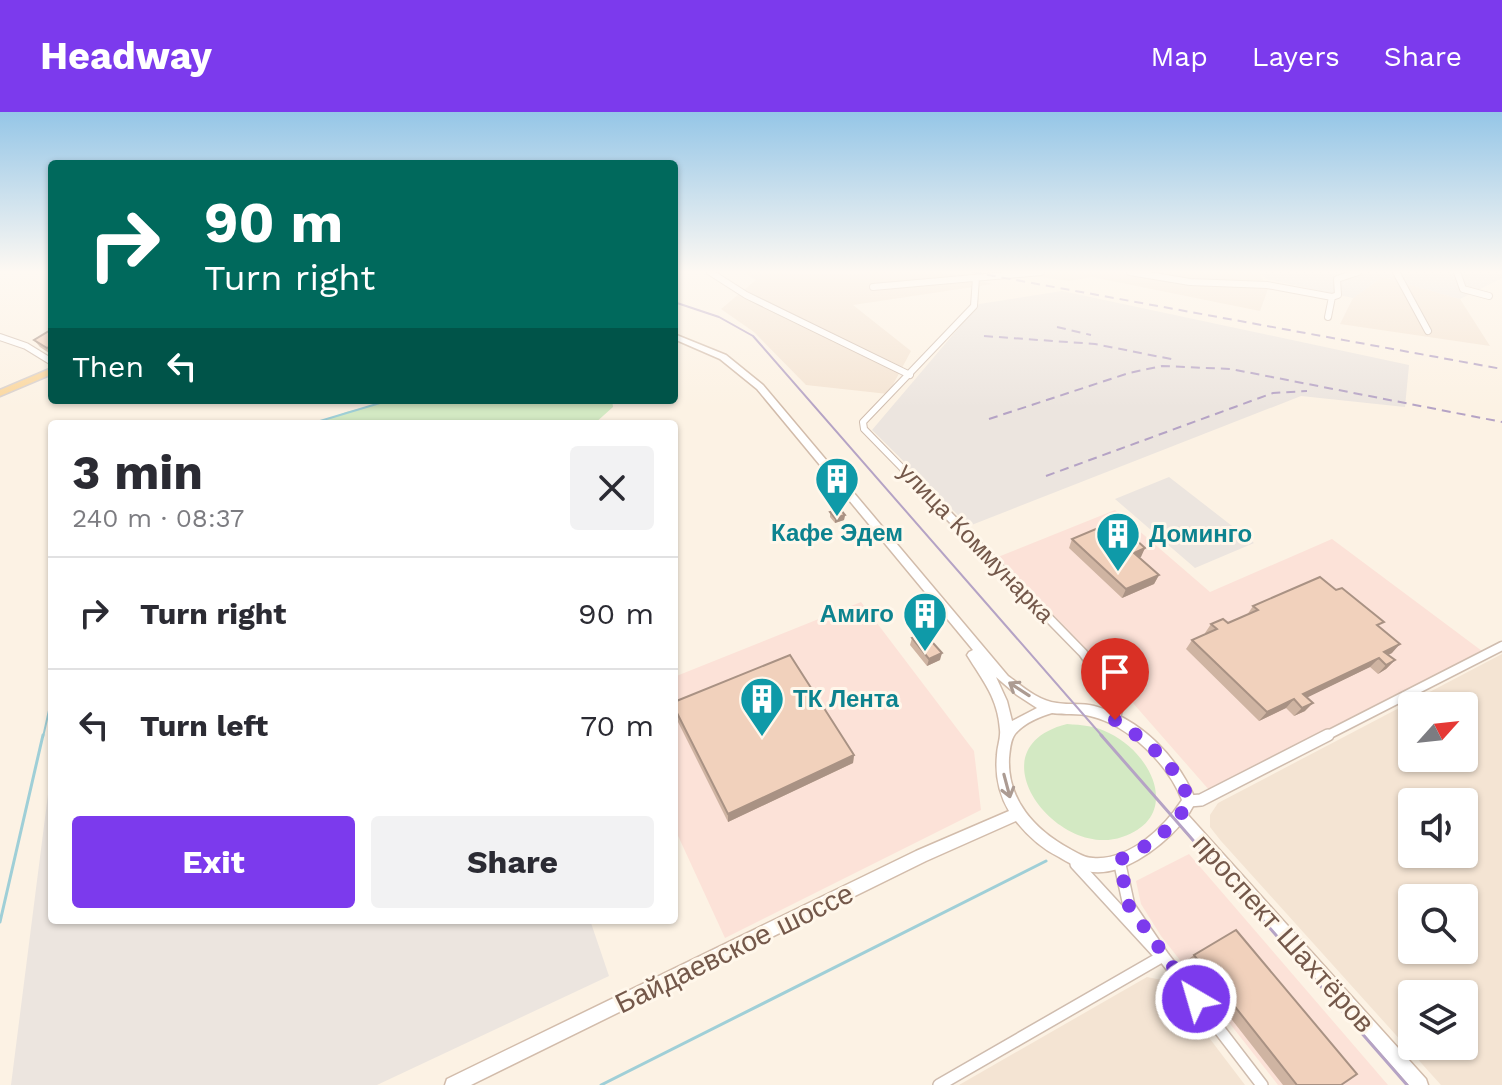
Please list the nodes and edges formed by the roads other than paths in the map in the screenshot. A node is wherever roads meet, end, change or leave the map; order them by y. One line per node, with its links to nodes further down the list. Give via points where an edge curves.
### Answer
1 (792, 317): 10 (street)
2 (963, 317): 10 (street, улица Коммунарка)
3 (1421, 317): 4 (street)
4 (1428, 331)
5 (0, 337): 8 (street)
6 (678, 340): 13 (main road, one-way to 6, via 1018,690 997,671 760,387 723,357)
7 (678, 340): 15 (main road, via 731,370 779,416 994,681)
8 (48, 360)
9 (48, 373): 11 (main road)
10 (910, 375): 14 (street, улица Коммунарка, via 867,415 864,429 1083,653 1120,704)
11 (0, 393)
12 (1502, 646): 16 (street, via 1213,795)
13 (1052, 708): 14 (main road, via 1095,711); 15 (main road, via 1026,717)
14 (1115, 720): 16 (main road, via 1168,763)
15 (1007, 733): 17 (main road, one-way to 17, via 1003,785)
16 (1189, 801): 18 (main road)
17 (1017, 814): 19 (main road); 22 (main road, Байдаевское шоссе)
18 (1181, 817): 20 (main road, via 1154,841); 25 (main road, проспект Шахтёров)
19 (1058, 850): 20 (main road, via 1091,865); 21 (street, via 1093,878 1144,942)
20 (1119, 860): 21 (street, via 1129,906)
21 (1163, 956): 23 (street); 24 (street)
22 (453, 1085)
23 (939, 1085)
24 (1262, 1085)
25 (1420, 1085)

